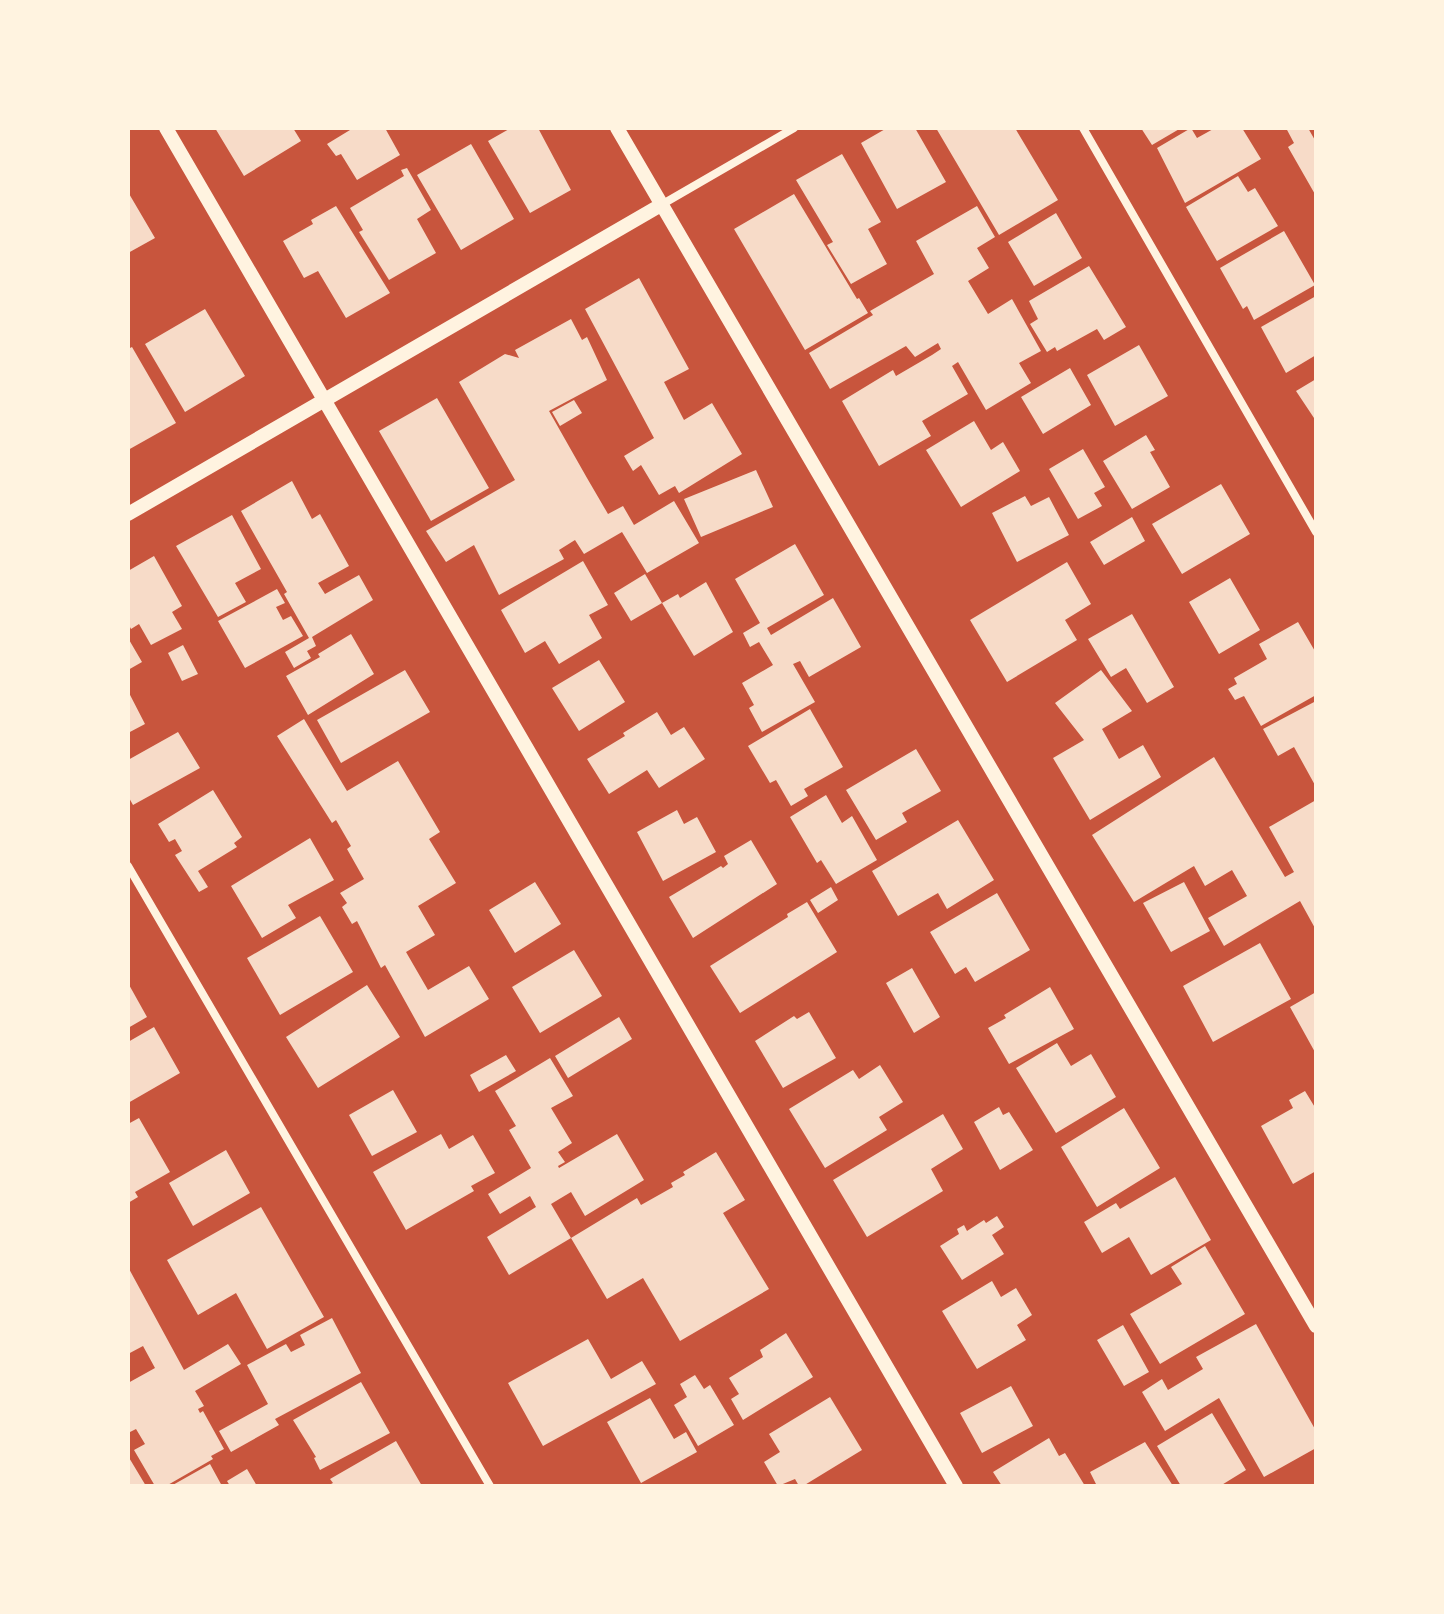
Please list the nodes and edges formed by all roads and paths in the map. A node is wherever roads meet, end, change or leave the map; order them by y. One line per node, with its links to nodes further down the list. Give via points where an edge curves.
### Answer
1 (166, 128): 6 (street)
2 (617, 128): 5 (street)
3 (794, 128): 5 (street)
4 (1083, 128): 8 (street)
5 (661, 205): 6 (street); 10 (street)
6 (325, 400): 7 (street); 12 (street)
7 (128, 514)
8 (1316, 532)
9 (128, 866): 11 (street)
10 (1316, 1326)
11 (490, 1486)
12 (956, 1486)

